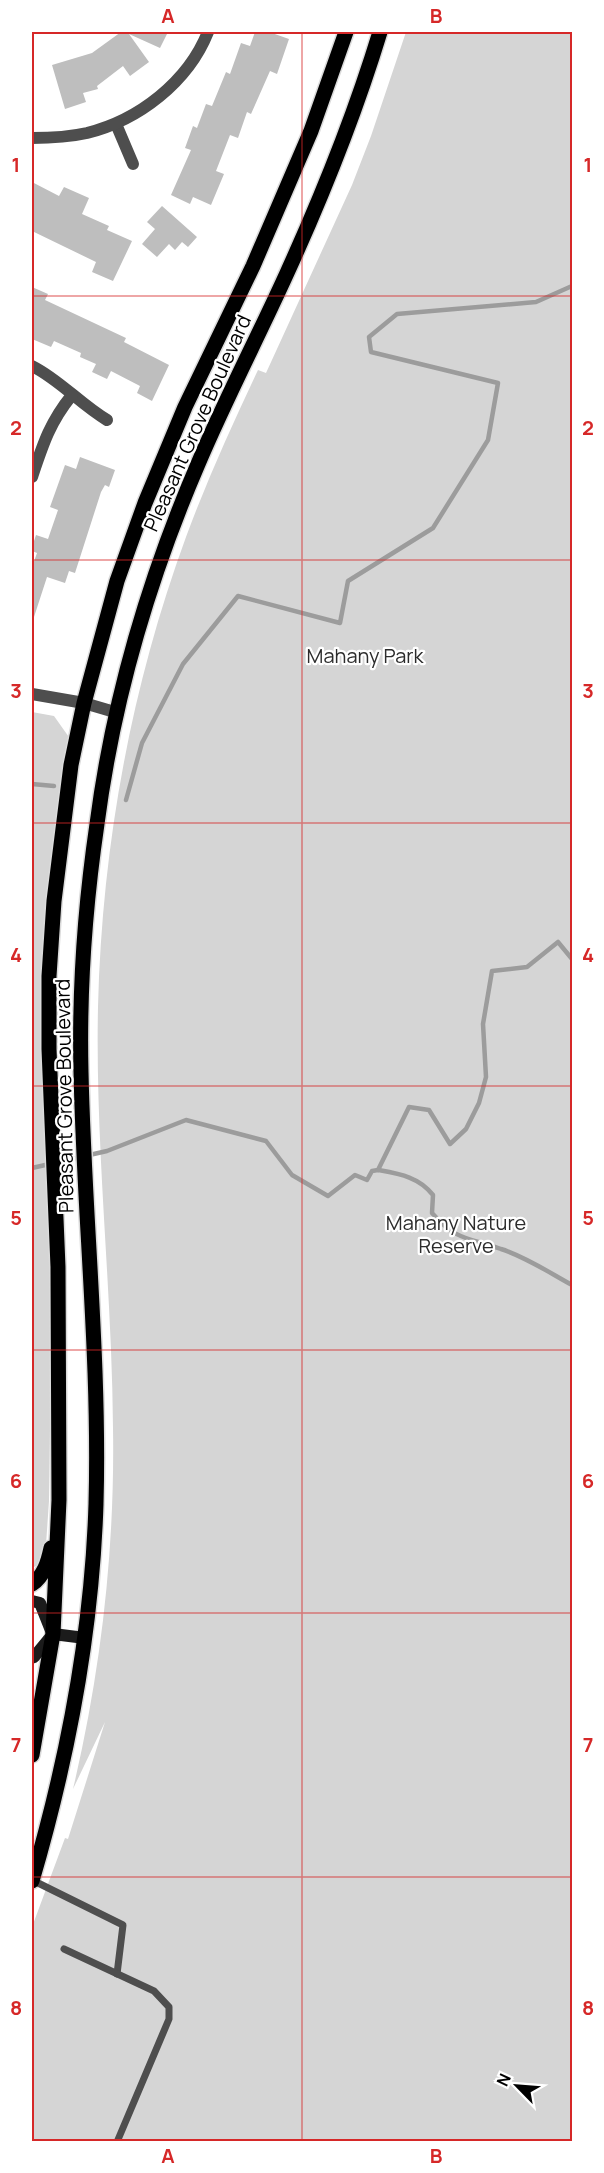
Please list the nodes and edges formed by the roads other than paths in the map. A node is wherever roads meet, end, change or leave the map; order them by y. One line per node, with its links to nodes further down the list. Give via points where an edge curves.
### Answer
1 (208, 32): 4 (street, via 192,64 177,81)
2 (346, 32): 12 (main road, Pleasant Grove Boulevard, via 307,142 144,503 117,581)
3 (380, 32): 13 (main road, Pleasant Grove Boulevard, via 327,182 181,506 150,594)
4 (116, 124): 5 (street, via 87,133); 6 (street)
5 (32, 138)
6 (133, 164)
7 (32, 366): 8 (street)
8 (72, 395): 9 (street); 10 (street, via 45,437)
9 (107, 420)
10 (32, 477)
11 (32, 694): 12 (street)
12 (84, 703): 13 (street); 14 (main road, Pleasant Grove Boulevard, via 71,765 54,901 49,1007 58,1267)
13 (118, 713): 18 (main road, Pleasant Grove Boulevard, via 98,816 81,998 96,1503)
14 (59, 1500): 15 (main road, via 48,1563); 17 (main road, Pleasant Grove Boulevard)
15 (32, 1584)
16 (32, 1601): 17 (street, via 40,1603)
17 (52, 1634): 18 (street); 19 (street); 21 (main road, Pleasant Grove Boulevard)
18 (85, 1638): 23 (main road, Pleasant Grove Boulevard, via 63,1763)
19 (32, 1656)
20 (32, 1690): 21 (main road)
21 (40, 1709): 22 (main road, Pleasant Grove Boulevard)
22 (32, 1755)
23 (32, 1880): 25 (lane, via 123,1925)
24 (63, 1949): 25 (lane)
25 (117, 1974): 26 (lane, via 154,1991 169,2007 169,2019)
26 (117, 2142)

